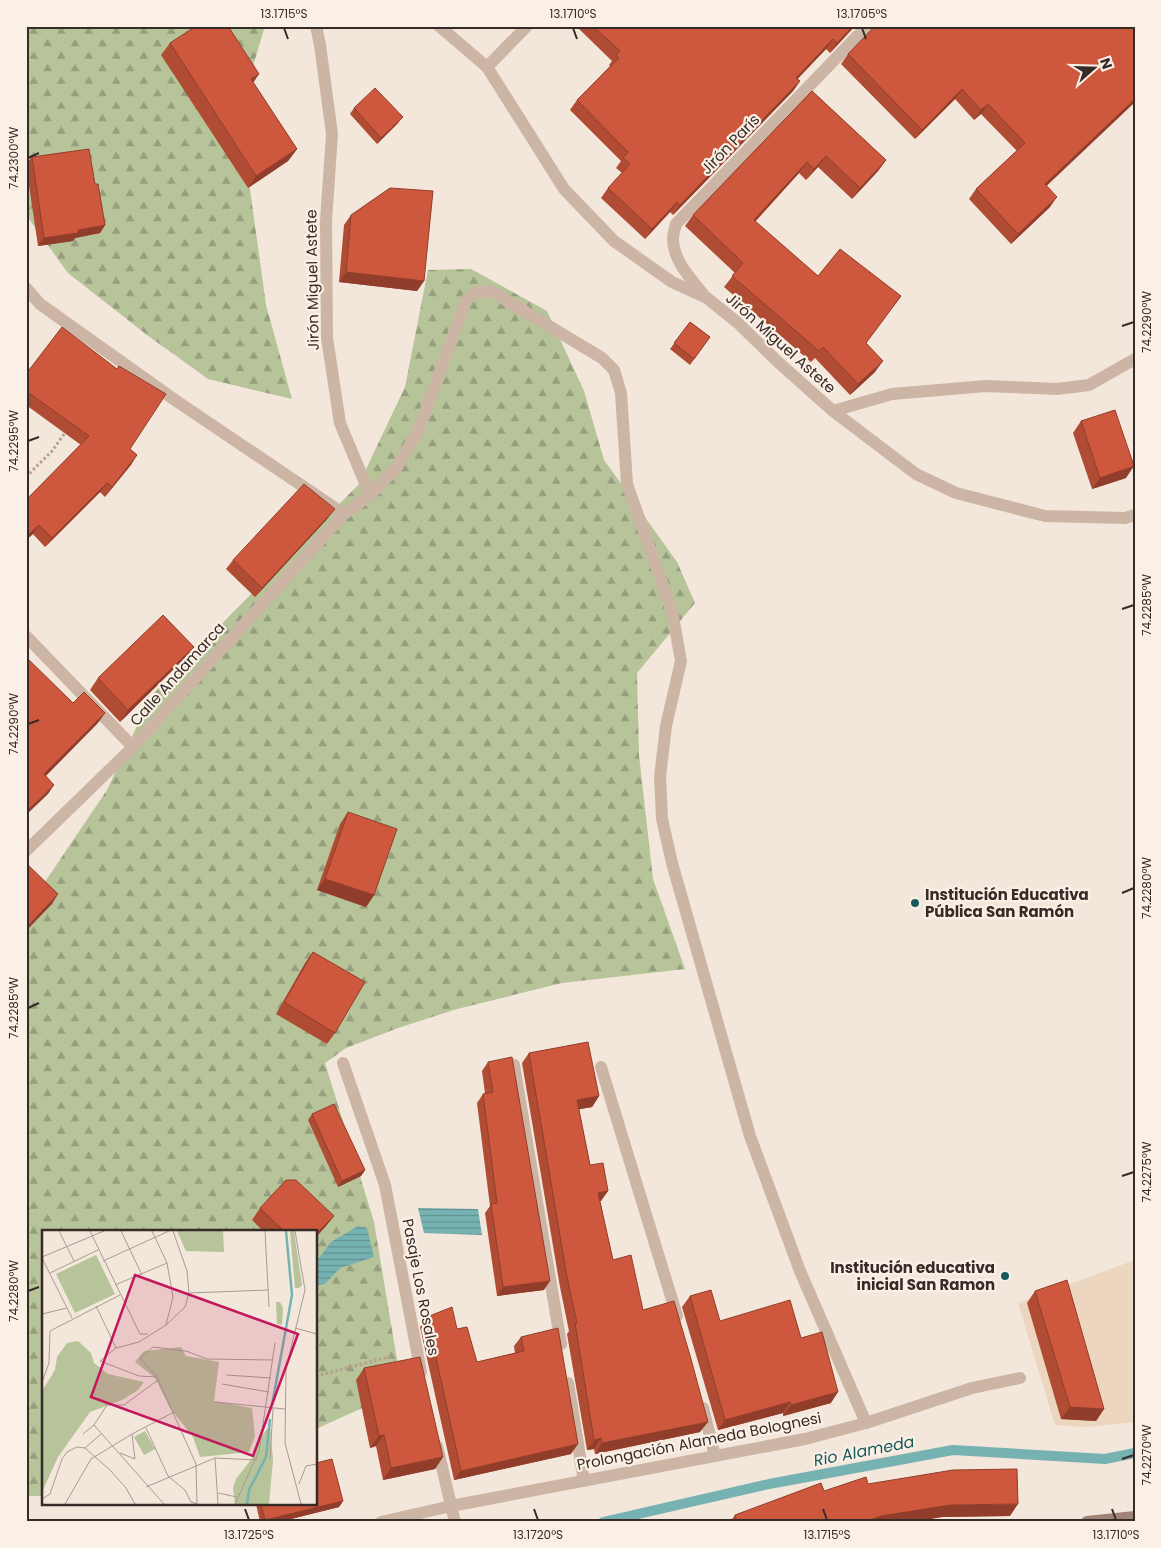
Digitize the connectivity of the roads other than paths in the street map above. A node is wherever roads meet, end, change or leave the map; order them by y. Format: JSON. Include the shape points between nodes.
{"nodes":[{"id":1,"x":316,"y":26,"type":"edge"},
{"id":2,"x":439,"y":26,"type":"edge"},
{"id":3,"x":527,"y":26,"type":"edge"},
{"id":4,"x":867,"y":26,"type":"edge"},
{"id":5,"x":487,"y":67,"type":"junction"},
{"id":6,"x":26,"y":288,"type":"edge"},
{"id":7,"x":707,"y":298,"type":"junction"},
{"id":8,"x":1135,"y":360,"type":"edge"},
{"id":9,"x":833,"y":411,"type":"junction"},
{"id":10,"x":370,"y":495,"type":"junction"},
{"id":11,"x":344,"y":514,"type":"junction"},
{"id":12,"x":1135,"y":515,"type":"edge"},
{"id":13,"x":26,"y":636,"type":"edge"},
{"id":14,"x":133,"y":746,"type":"junction"},
{"id":15,"x":26,"y":850,"type":"edge"},
{"id":16,"x":343,"y":1063,"type":"dead end"},
{"id":17,"x":514,"y":1065,"type":"edge"},
{"id":18,"x":602,"y":1067,"type":"dead end"},
{"id":19,"x":681,"y":1330,"type":"edge"},
{"id":20,"x":563,"y":1355,"type":"edge"},
{"id":21,"x":566,"y":1374,"type":"edge"},
{"id":22,"x":1020,"y":1378,"type":"dead end"},
{"id":23,"x":424,"y":1387,"type":"edge"},
{"id":24,"x":699,"y":1394,"type":"edge"},
{"id":25,"x":866,"y":1423,"type":"junction"},
{"id":26,"x":434,"y":1433,"type":"edge"},
{"id":27,"x":715,"y":1456,"type":"junction"},
{"id":28,"x":584,"y":1481,"type":"junction"},
{"id":29,"x":451,"y":1506,"type":"junction"},
{"id":30,"x":1135,"y":1517,"type":"edge"},
{"id":31,"x":381,"y":1522,"type":"edge"},
{"id":32,"x":455,"y":1522,"type":"edge"},
{"id":33,"x":1087,"y":1522,"type":"edge"}],
"edges":[{"from":1,"to":10,"type":"street","name":"Jirón Miguel Astete","via":[[332,134],[326,221],[327,338],[340,423]]},
{"from":2,"to":5,"type":"street","name":"Jirón Miguel Astete"},
{"from":3,"to":5,"type":"street"},
{"from":4,"to":7,"type":"street","name":"Jirón París","via":[[676,224],[675,252]]},
{"from":5,"to":7,"type":"street","name":"Jirón Miguel Astete","via":[[564,189],[614,242],[672,282]]},
{"from":6,"to":11,"type":"street","via":[[40,304],[175,400]]},
{"from":7,"to":9,"type":"street","name":"Jirón Miguel Astete"},
{"from":8,"to":9,"type":"street","via":[[1089,385],[1057,389],[986,386],[892,394]]},
{"from":9,"to":12,"type":"street","name":"Jirón Miguel Astete","via":[[916,474],[956,493],[1045,516],[1125,518]]},
{"from":10,"to":11,"type":"street"},
{"from":10,"to":25,"type":"street","via":[[397,467],[419,429],[466,300],[475,293],[491,291],[602,358],[614,370],[621,392],[627,484],[672,610],[681,661],[666,726],[660,777],[662,819],[672,863],[750,1136],[800,1271]]},
{"from":11,"to":14,"type":"street","name":"Calle Andamarca"},
{"from":13,"to":14,"type":"street"},
{"from":14,"to":15,"type":"street","name":"Calle Andamarca"},
{"from":16,"to":23,"type":"street","name":"Pasaje Los Rosales","via":[[385,1185]]},
{"from":17,"to":20,"type":"street"},
{"from":18,"to":19,"type":"street"},
{"from":21,"to":28,"type":"street"},
{"from":22,"to":25,"type":"street","name":"Prolongación Alameda Bolognesi","via":[[972,1388]]},
{"from":24,"to":27,"type":"street"},
{"from":25,"to":27,"type":"street","name":"Prolongación Alameda Bolognesi","via":[[805,1439]]},
{"from":26,"to":29,"type":"street"},
{"from":27,"to":28,"type":"street","name":"Prolongación Alameda Bolognesi"},
{"from":28,"to":29,"type":"street","name":"Prolongación Alameda Bolognesi"},
{"from":29,"to":31,"type":"street","name":"Prolongación Alameda Bolognesi"},
{"from":29,"to":32,"type":"street"},
{"from":30,"to":33,"type":"street"}]}
